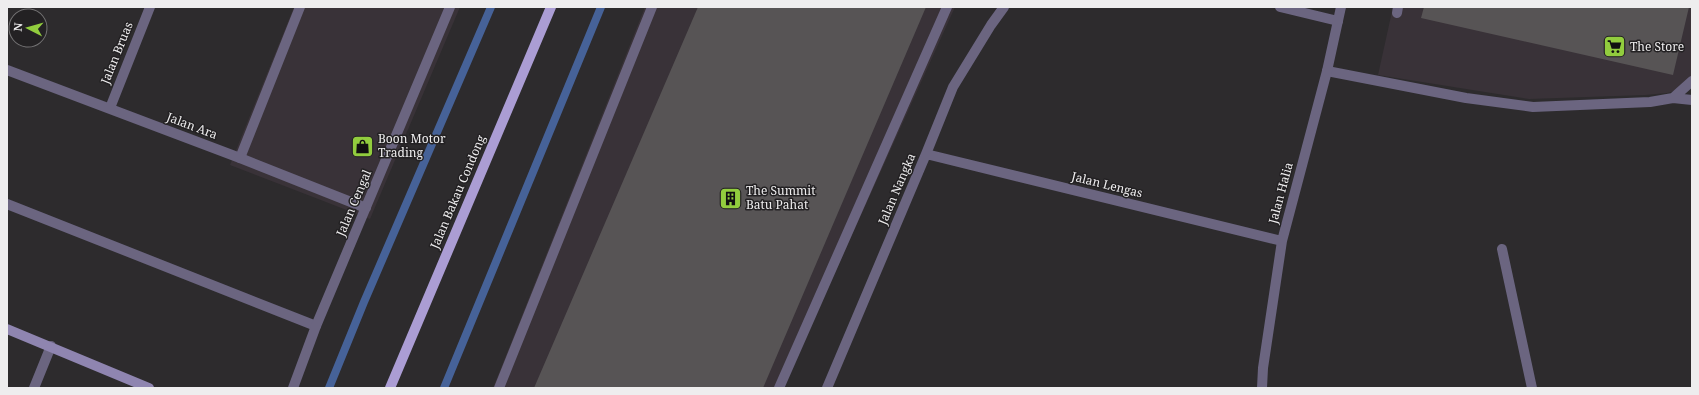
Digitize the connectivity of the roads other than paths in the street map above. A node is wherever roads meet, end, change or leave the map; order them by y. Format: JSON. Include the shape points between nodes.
{"nodes":[{"id":1,"x":150,"y":7,"type":"edge"},
{"id":2,"x":300,"y":7,"type":"edge"},
{"id":3,"x":450,"y":7,"type":"edge"},
{"id":4,"x":551,"y":7,"type":"edge"},
{"id":5,"x":652,"y":7,"type":"edge"},
{"id":6,"x":947,"y":7,"type":"edge"},
{"id":7,"x":1004,"y":7,"type":"edge"},
{"id":8,"x":1280,"y":7,"type":"edge"},
{"id":9,"x":1341,"y":7,"type":"edge"},
{"id":10,"x":1338,"y":21,"type":"junction"},
{"id":11,"x":7,"y":70,"type":"edge"},
{"id":12,"x":1327,"y":71,"type":"junction"},
{"id":13,"x":1692,"y":81,"type":"edge"},
{"id":14,"x":1673,"y":98,"type":"junction"},
{"id":15,"x":1692,"y":100,"type":"edge"},
{"id":16,"x":110,"y":108,"type":"junction"},
{"id":17,"x":926,"y":154,"type":"junction"},
{"id":18,"x":240,"y":158,"type":"junction"},
{"id":19,"x":7,"y":204,"type":"edge"},
{"id":20,"x":366,"y":208,"type":"junction"},
{"id":21,"x":1282,"y":241,"type":"junction"},
{"id":22,"x":1502,"y":248,"type":"dead end"},
{"id":23,"x":316,"y":326,"type":"junction"},
{"id":24,"x":7,"y":329,"type":"edge"},
{"id":25,"x":51,"y":346,"type":"junction"},
{"id":26,"x":34,"y":388,"type":"edge"},
{"id":27,"x":149,"y":388,"type":"edge"},
{"id":28,"x":293,"y":388,"type":"edge"},
{"id":29,"x":390,"y":388,"type":"edge"},
{"id":30,"x":499,"y":388,"type":"edge"},
{"id":31,"x":779,"y":388,"type":"edge"},
{"id":32,"x":827,"y":388,"type":"edge"},
{"id":33,"x":1262,"y":388,"type":"edge"},
{"id":34,"x":1532,"y":388,"type":"edge"}],
"edges":[{"from":1,"to":16,"type":"street","name":"Jalan Bruas"},
{"from":2,"to":18,"type":"street"},
{"from":3,"to":20,"type":"street","name":"Jalan Cengal"},
{"from":4,"to":29,"type":"main road","name":"Jalan Bakau Condong"},
{"from":5,"to":30,"type":"street"},
{"from":6,"to":31,"type":"street"},
{"from":7,"to":17,"type":"street","name":"Jalan Nangka","via":[[990,25],[953,87]]},
{"from":8,"to":10,"type":"street"},
{"from":9,"to":10,"type":"street","name":"Jalan Halia"},
{"from":10,"to":12,"type":"street","name":"Jalan Halia"},
{"from":11,"to":16,"type":"street","name":"Jalan Ara"},
{"from":12,"to":14,"type":"street","via":[[1466,98],[1533,107],[1650,102]]},
{"from":12,"to":21,"type":"street","name":"Jalan Halia"},
{"from":13,"to":14,"type":"street"},
{"from":14,"to":15,"type":"street"},
{"from":16,"to":18,"type":"street","name":"Jalan Ara"},
{"from":17,"to":21,"type":"street","name":"Jalan Lengas"},
{"from":17,"to":32,"type":"street","name":"Jalan Nangka"},
{"from":18,"to":20,"type":"street","name":"Jalan Ara"},
{"from":19,"to":23,"type":"street"},
{"from":20,"to":23,"type":"street","name":"Jalan Cengal"},
{"from":21,"to":33,"type":"street","name":"Jalan Halia"},
{"from":22,"to":34,"type":"street"},
{"from":23,"to":28,"type":"street","name":"Jalan Cengal"},
{"from":24,"to":25,"type":"street"},
{"from":25,"to":26,"type":"street"},
{"from":25,"to":27,"type":"street"}]}
